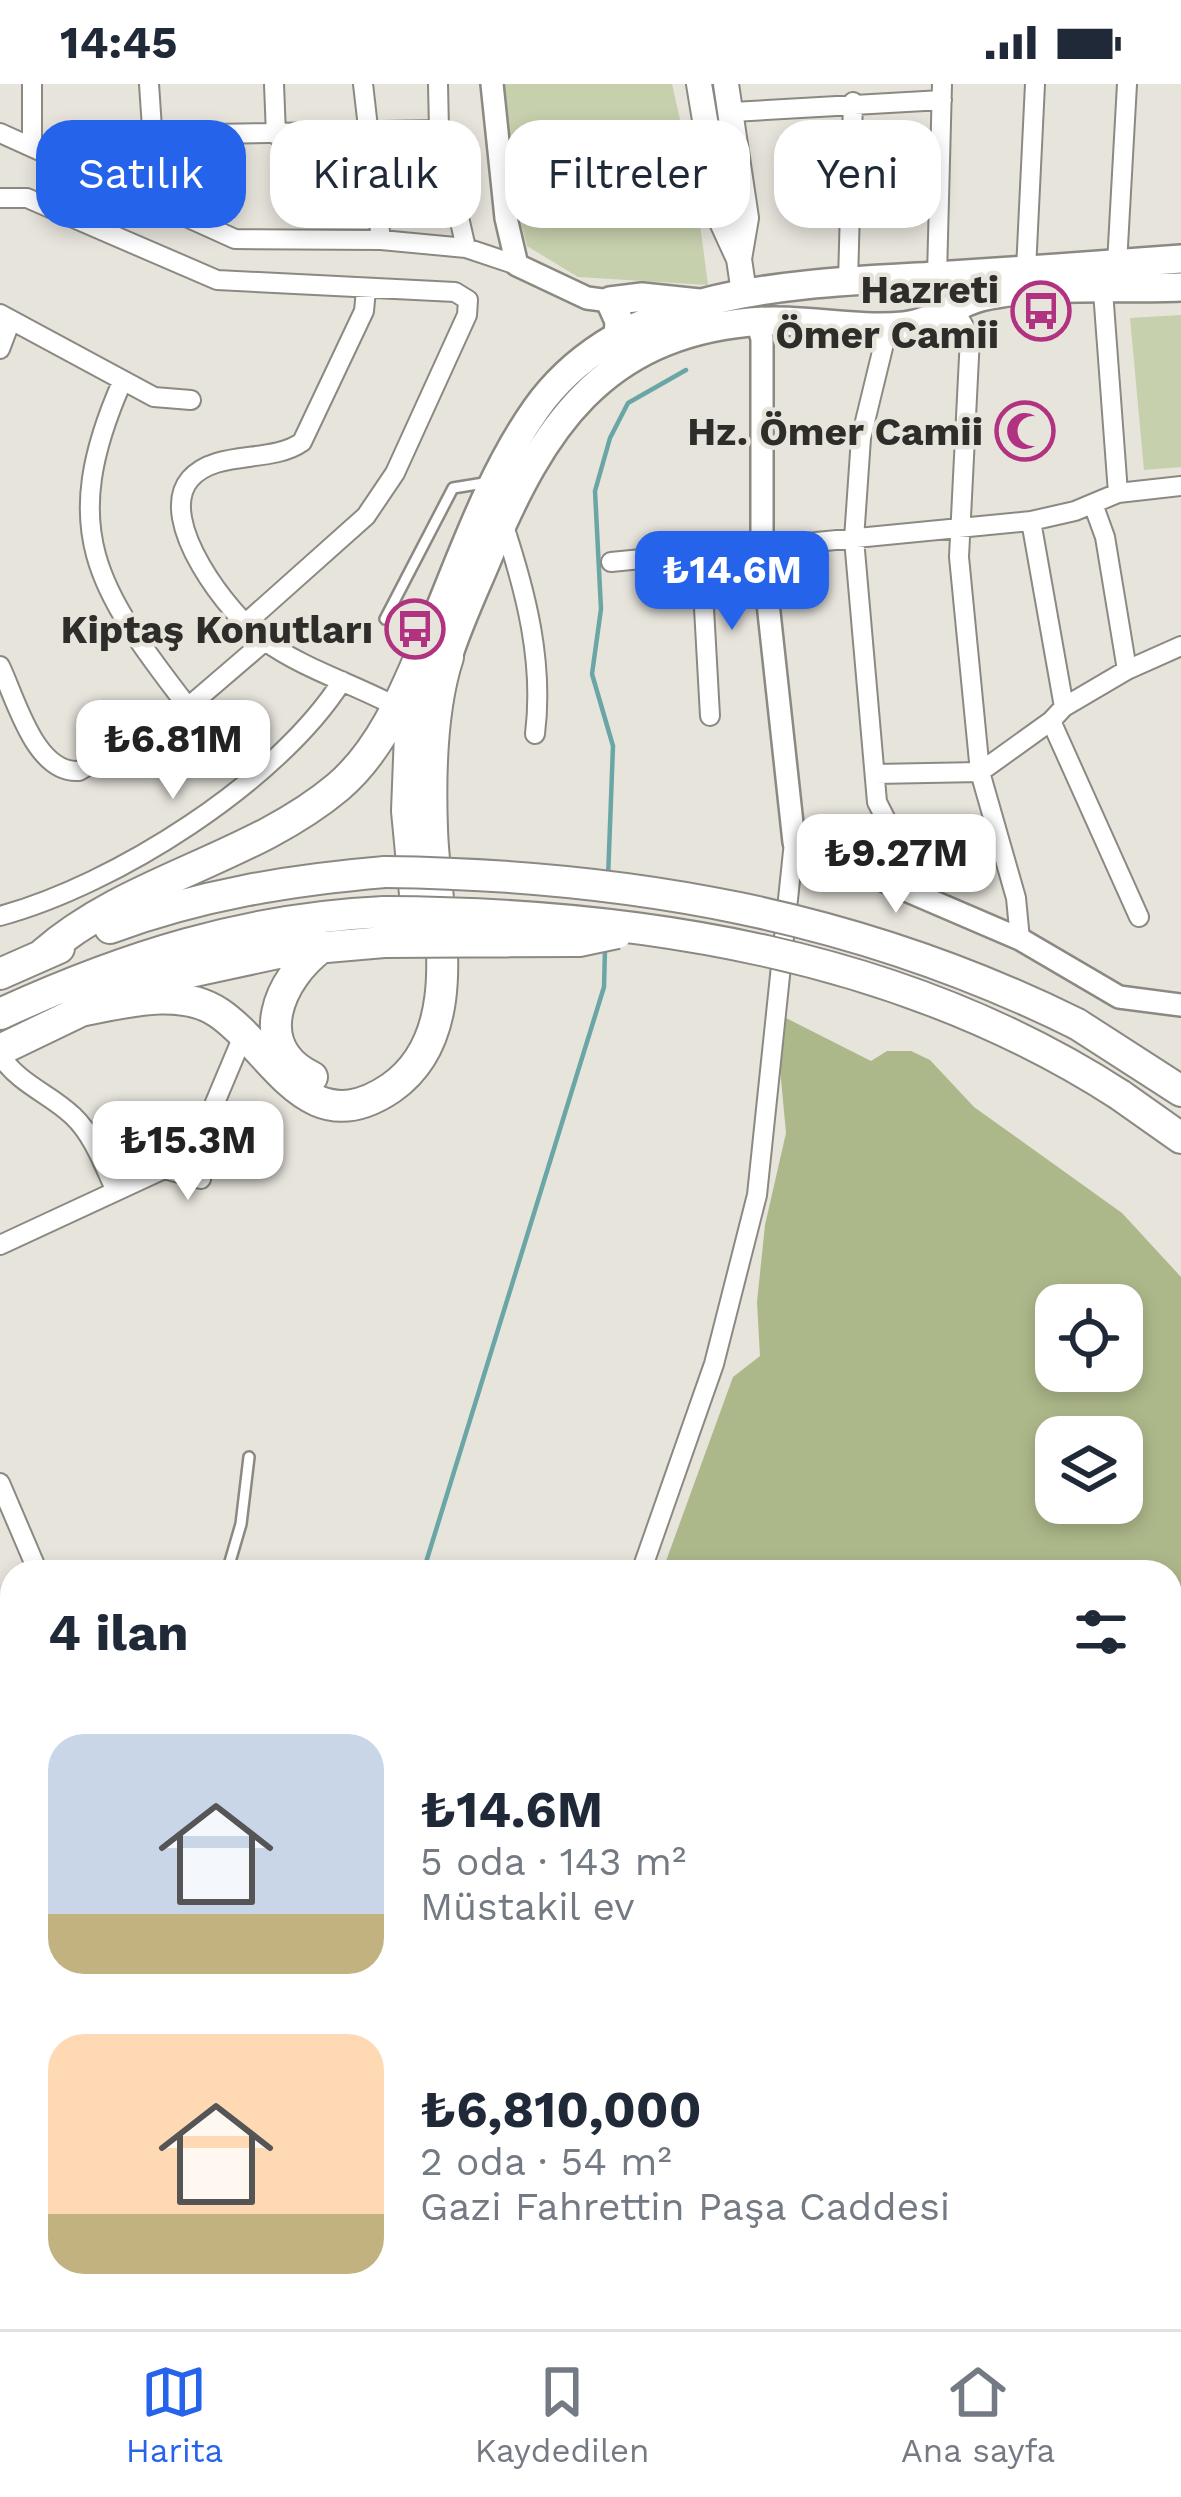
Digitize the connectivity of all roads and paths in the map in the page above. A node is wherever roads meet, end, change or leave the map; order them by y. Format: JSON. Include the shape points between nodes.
{"nodes":[{"id":1,"x":32,"y":84,"type":"edge"},
{"id":2,"x":148,"y":84,"type":"edge"},
{"id":3,"x":274,"y":84,"type":"edge"},
{"id":4,"x":364,"y":84,"type":"edge"},
{"id":5,"x":438,"y":84,"type":"edge"},
{"id":6,"x":492,"y":84,"type":"edge"},
{"id":7,"x":699,"y":84,"type":"edge"},
{"id":8,"x":726,"y":84,"type":"edge"},
{"id":9,"x":1035,"y":84,"type":"edge"},
{"id":10,"x":1126,"y":84,"type":"edge"},
{"id":11,"x":942,"y":92,"type":"edge"},
{"id":12,"x":853,"y":102,"type":"junction"},
{"id":13,"x":733,"y":112,"type":"junction"},
{"id":14,"x":150,"y":120,"type":"edge"},
{"id":15,"x":275,"y":120,"type":"edge"},
{"id":16,"x":367,"y":120,"type":"edge"},
{"id":17,"x":440,"y":120,"type":"edge"},
{"id":18,"x":0,"y":133,"type":"edge"},
{"id":19,"x":32,"y":147,"type":"junction"},
{"id":20,"x":36,"y":149,"type":"edge"},
{"id":21,"x":0,"y":198,"type":"edge"},
{"id":22,"x":213,"y":228,"type":"edge"},
{"id":23,"x":380,"y":228,"type":"edge"},
{"id":24,"x":462,"y":228,"type":"edge"},
{"id":25,"x":381,"y":240,"type":"junction"},
{"id":26,"x":466,"y":248,"type":"junction"},
{"id":27,"x":739,"y":259,"type":"junction"},
{"id":28,"x":1181,"y":259,"type":"edge"},
{"id":29,"x":1117,"y":264,"type":"junction"},
{"id":30,"x":517,"y":265,"type":"junction"},
{"id":31,"x":1026,"y":270,"type":"junction"},
{"id":32,"x":938,"y":276,"type":"junction"},
{"id":33,"x":848,"y":281,"type":"junction"},
{"id":34,"x":1181,"y":287,"type":"edge"},
{"id":35,"x":366,"y":290,"type":"junction"},
{"id":36,"x":1103,"y":291,"type":"junction"},
{"id":37,"x":744,"y":293,"type":"junction"},
{"id":38,"x":610,"y":301,"type":"junction"},
{"id":39,"x":704,"y":303,"type":"junction"},
{"id":40,"x":954,"y":309,"type":"junction"},
{"id":41,"x":5,"y":317,"type":"edge"},
{"id":42,"x":757,"y":321,"type":"junction"},
{"id":43,"x":837,"y":326,"type":"junction"},
{"id":44,"x":888,"y":327,"type":"junction"},
{"id":45,"x":618,"y":337,"type":"junction"},
{"id":46,"x":0,"y":350,"type":"edge"},
{"id":47,"x":122,"y":382,"type":"junction"},
{"id":48,"x":191,"y":400,"type":"dead end"},
{"id":49,"x":495,"y":482,"type":"junction"},
{"id":50,"x":1181,"y":486,"type":"edge"},
{"id":51,"x":1118,"y":493,"type":"junction"},
{"id":52,"x":1093,"y":504,"type":"junction"},
{"id":53,"x":1031,"y":521,"type":"junction"},
{"id":54,"x":502,"y":523,"type":"junction"},
{"id":55,"x":961,"y":524,"type":"junction"},
{"id":56,"x":854,"y":539,"type":"junction"},
{"id":57,"x":762,"y":548,"type":"junction"},
{"id":58,"x":701,"y":554,"type":"junction"},
{"id":59,"x":611,"y":562,"type":"dead end"},
{"id":60,"x":385,"y":619,"type":"dead end"},
{"id":61,"x":246,"y":623,"type":"junction"},
{"id":62,"x":265,"y":641,"type":"junction"},
{"id":63,"x":1181,"y":646,"type":"edge"},
{"id":64,"x":436,"y":652,"type":"junction"},
{"id":65,"x":0,"y":665,"type":"edge"},
{"id":66,"x":1127,"y":670,"type":"junction"},
{"id":67,"x":342,"y":681,"type":"junction"},
{"id":68,"x":404,"y":694,"type":"junction"},
{"id":69,"x":188,"y":707,"type":"junction"},
{"id":70,"x":1058,"y":714,"type":"junction"},
{"id":71,"x":710,"y":716,"type":"dead end"},
{"id":72,"x":535,"y":734,"type":"dead end"},
{"id":73,"x":980,"y":772,"type":"junction"},
{"id":74,"x":875,"y":774,"type":"junction"},
{"id":75,"x":794,"y":842,"type":"junction"},
{"id":76,"x":926,"y":897,"type":"junction"},
{"id":77,"x":0,"y":916,"type":"edge"},
{"id":78,"x":1139,"y":917,"type":"dead end"},
{"id":79,"x":384,"y":927,"type":"junction"},
{"id":80,"x":1020,"y":939,"type":"junction"},
{"id":81,"x":322,"y":947,"type":"junction"},
{"id":82,"x":43,"y":954,"type":"junction"},
{"id":83,"x":0,"y":974,"type":"edge"},
{"id":84,"x":1181,"y":1005,"type":"edge"},
{"id":85,"x":85,"y":1010,"type":"junction"},
{"id":86,"x":0,"y":1014,"type":"edge"},
{"id":87,"x":243,"y":1036,"type":"junction"},
{"id":88,"x":0,"y":1052,"type":"edge"},
{"id":89,"x":1181,"y":1091,"type":"edge"},
{"id":90,"x":1181,"y":1138,"type":"edge"},
{"id":91,"x":116,"y":1191,"type":"junction"},
{"id":92,"x":0,"y":1245,"type":"edge"},
{"id":93,"x":249,"y":1457,"type":"dead end"},
{"id":94,"x":0,"y":1483,"type":"edge"},
{"id":95,"x":33,"y":1560,"type":"edge"},
{"id":96,"x":230,"y":1560,"type":"edge"},
{"id":97,"x":645,"y":1560,"type":"edge"}],
"edges":[{"from":1,"to":19,"type":"street"},
{"from":2,"to":14,"type":"street"},
{"from":3,"to":15,"type":"street"},
{"from":4,"to":16,"type":"street"},
{"from":5,"to":17,"type":"street"},
{"from":6,"to":30,"type":"street"},
{"from":7,"to":27,"type":"main road","via":[[722,222]]},
{"from":8,"to":13,"type":"main road"},
{"from":9,"to":31,"type":"street"},
{"from":10,"to":29,"type":"street"},
{"from":11,"to":12,"type":"street"},
{"from":11,"to":32,"type":"street"},
{"from":12,"to":13,"type":"street"},
{"from":12,"to":33,"type":"street"},
{"from":13,"to":27,"type":"main road","via":[[746,218]]},
{"from":18,"to":19,"type":"street"},
{"from":19,"to":20,"type":"street"},
{"from":21,"to":35,"type":"street","via":[[27,198],[217,280]]},
{"from":22,"to":25,"type":"street","via":[[235,238]]},
{"from":23,"to":25,"type":"street"},
{"from":24,"to":26,"type":"street"},
{"from":25,"to":26,"type":"street"},
{"from":26,"to":30,"type":"street"},
{"from":27,"to":37,"type":"main road"},
{"from":28,"to":29,"type":"main road"},
{"from":29,"to":31,"type":"main road"},
{"from":29,"to":36,"type":"main road"},
{"from":30,"to":38,"type":"street"},
{"from":31,"to":32,"type":"main road"},
{"from":32,"to":33,"type":"main road"},
{"from":32,"to":40,"type":"main road"},
{"from":33,"to":37,"type":"main road"},
{"from":33,"to":43,"type":"main road","via":[[826,299]]},
{"from":34,"to":36,"type":"main road"},
{"from":35,"to":61,"type":"street","via":[[364,311],[302,442],[209,466],[182,492],[180,517],[193,550]]},
{"from":35,"to":61,"type":"street","via":[[460,293],[469,310],[395,473],[366,516]]},
{"from":36,"to":40,"type":"main road","via":[[980,298]]},
{"from":36,"to":51,"type":"street"},
{"from":37,"to":39,"type":"main road"},
{"from":37,"to":42,"type":"main road"},
{"from":38,"to":39,"type":"main road"},
{"from":38,"to":45,"type":"main road"},
{"from":39,"to":45,"type":"main road"},
{"from":40,"to":44,"type":"main road"},
{"from":40,"to":55,"type":"street","via":[[971,351]]},
{"from":41,"to":46,"type":"street"},
{"from":41,"to":47,"type":"street"},
{"from":42,"to":43,"type":"main road"},
{"from":42,"to":54,"type":"main road","via":[[678,335],[630,357],[581,394]]},
{"from":42,"to":57,"type":"street"},
{"from":43,"to":44,"type":"main road"},
{"from":44,"to":56,"type":"street","via":[[861,438]]},
{"from":45,"to":49,"type":"main road","via":[[537,408]]},
{"from":47,"to":48,"type":"street","via":[[154,397]]},
{"from":47,"to":69,"type":"street","via":[[94,459],[94,561],[132,635]]},
{"from":49,"to":60,"type":"lane","via":[[452,488]]},
{"from":49,"to":64,"type":"main road"},
{"from":50,"to":51,"type":"street"},
{"from":51,"to":52,"type":"street"},
{"from":52,"to":53,"type":"street"},
{"from":52,"to":66,"type":"street"},
{"from":53,"to":55,"type":"street"},
{"from":53,"to":70,"type":"street"},
{"from":54,"to":64,"type":"main road"},
{"from":54,"to":72,"type":"street","via":[[524,587],[540,692]]},
{"from":55,"to":56,"type":"street"},
{"from":55,"to":73,"type":"street"},
{"from":56,"to":57,"type":"street"},
{"from":56,"to":74,"type":"street"},
{"from":57,"to":58,"type":"street"},
{"from":57,"to":75,"type":"street"},
{"from":58,"to":59,"type":"street"},
{"from":58,"to":71,"type":"street"},
{"from":61,"to":62,"type":"street"},
{"from":62,"to":67,"type":"street"},
{"from":62,"to":69,"type":"street"},
{"from":63,"to":66,"type":"street"},
{"from":64,"to":68,"type":"highway"},
{"from":64,"to":87,"type":"highway","via":[[431,828],[442,956],[424,1051],[397,1084],[349,1105],[319,1102],[283,1080]]},
{"from":65,"to":69,"type":"street","via":[[45,757],[69,772]]},
{"from":66,"to":70,"type":"street"},
{"from":67,"to":68,"type":"street"},
{"from":67,"to":77,"type":"street","via":[[315,724],[141,858]]},
{"from":68,"to":81,"type":"highway","via":[[421,988],[396,1061],[354,1085],[327,1084],[298,1070],[278,1029],[279,992]]},
{"from":68,"to":82,"type":"highway","via":[[373,749],[323,797],[96,916]]},
{"from":70,"to":73,"type":"street"},
{"from":70,"to":78,"type":"street"},
{"from":73,"to":74,"type":"street"},
{"from":73,"to":80,"type":"street"},
{"from":74,"to":76,"type":"street","via":[[877,802]]},
{"from":75,"to":76,"type":"street"},
{"from":75,"to":97,"type":"street","via":[[758,1195],[714,1364]]},
{"from":76,"to":80,"type":"street"},
{"from":79,"to":81,"type":"highway"},
{"from":79,"to":86,"type":"highway","via":[[314,915],[232,931],[63,985]]},
{"from":79,"to":90,"type":"highway","bridge":true,"via":[[530,916],[774,952],[1013,1034]]},
{"from":80,"to":84,"type":"street","via":[[1119,997]]},
{"from":81,"to":85,"type":"highway","via":[[197,967]]},
{"from":82,"to":83,"type":"highway"},
{"from":82,"to":89,"type":"highway","bridge":true,"via":[[190,902],[272,884],[385,872],[617,884],[742,905],[934,960],[1077,1024]]},
{"from":85,"to":87,"type":"highway","via":[[194,1003]]},
{"from":85,"to":88,"type":"highway"},
{"from":87,"to":91,"type":"street","via":[[214,1105],[201,1179],[164,1169]]},
{"from":88,"to":91,"type":"street","via":[[26,1086],[73,1115]]},
{"from":91,"to":92,"type":"street"},
{"from":93,"to":96,"type":"lane"},
{"from":94,"to":95,"type":"street"}]}
